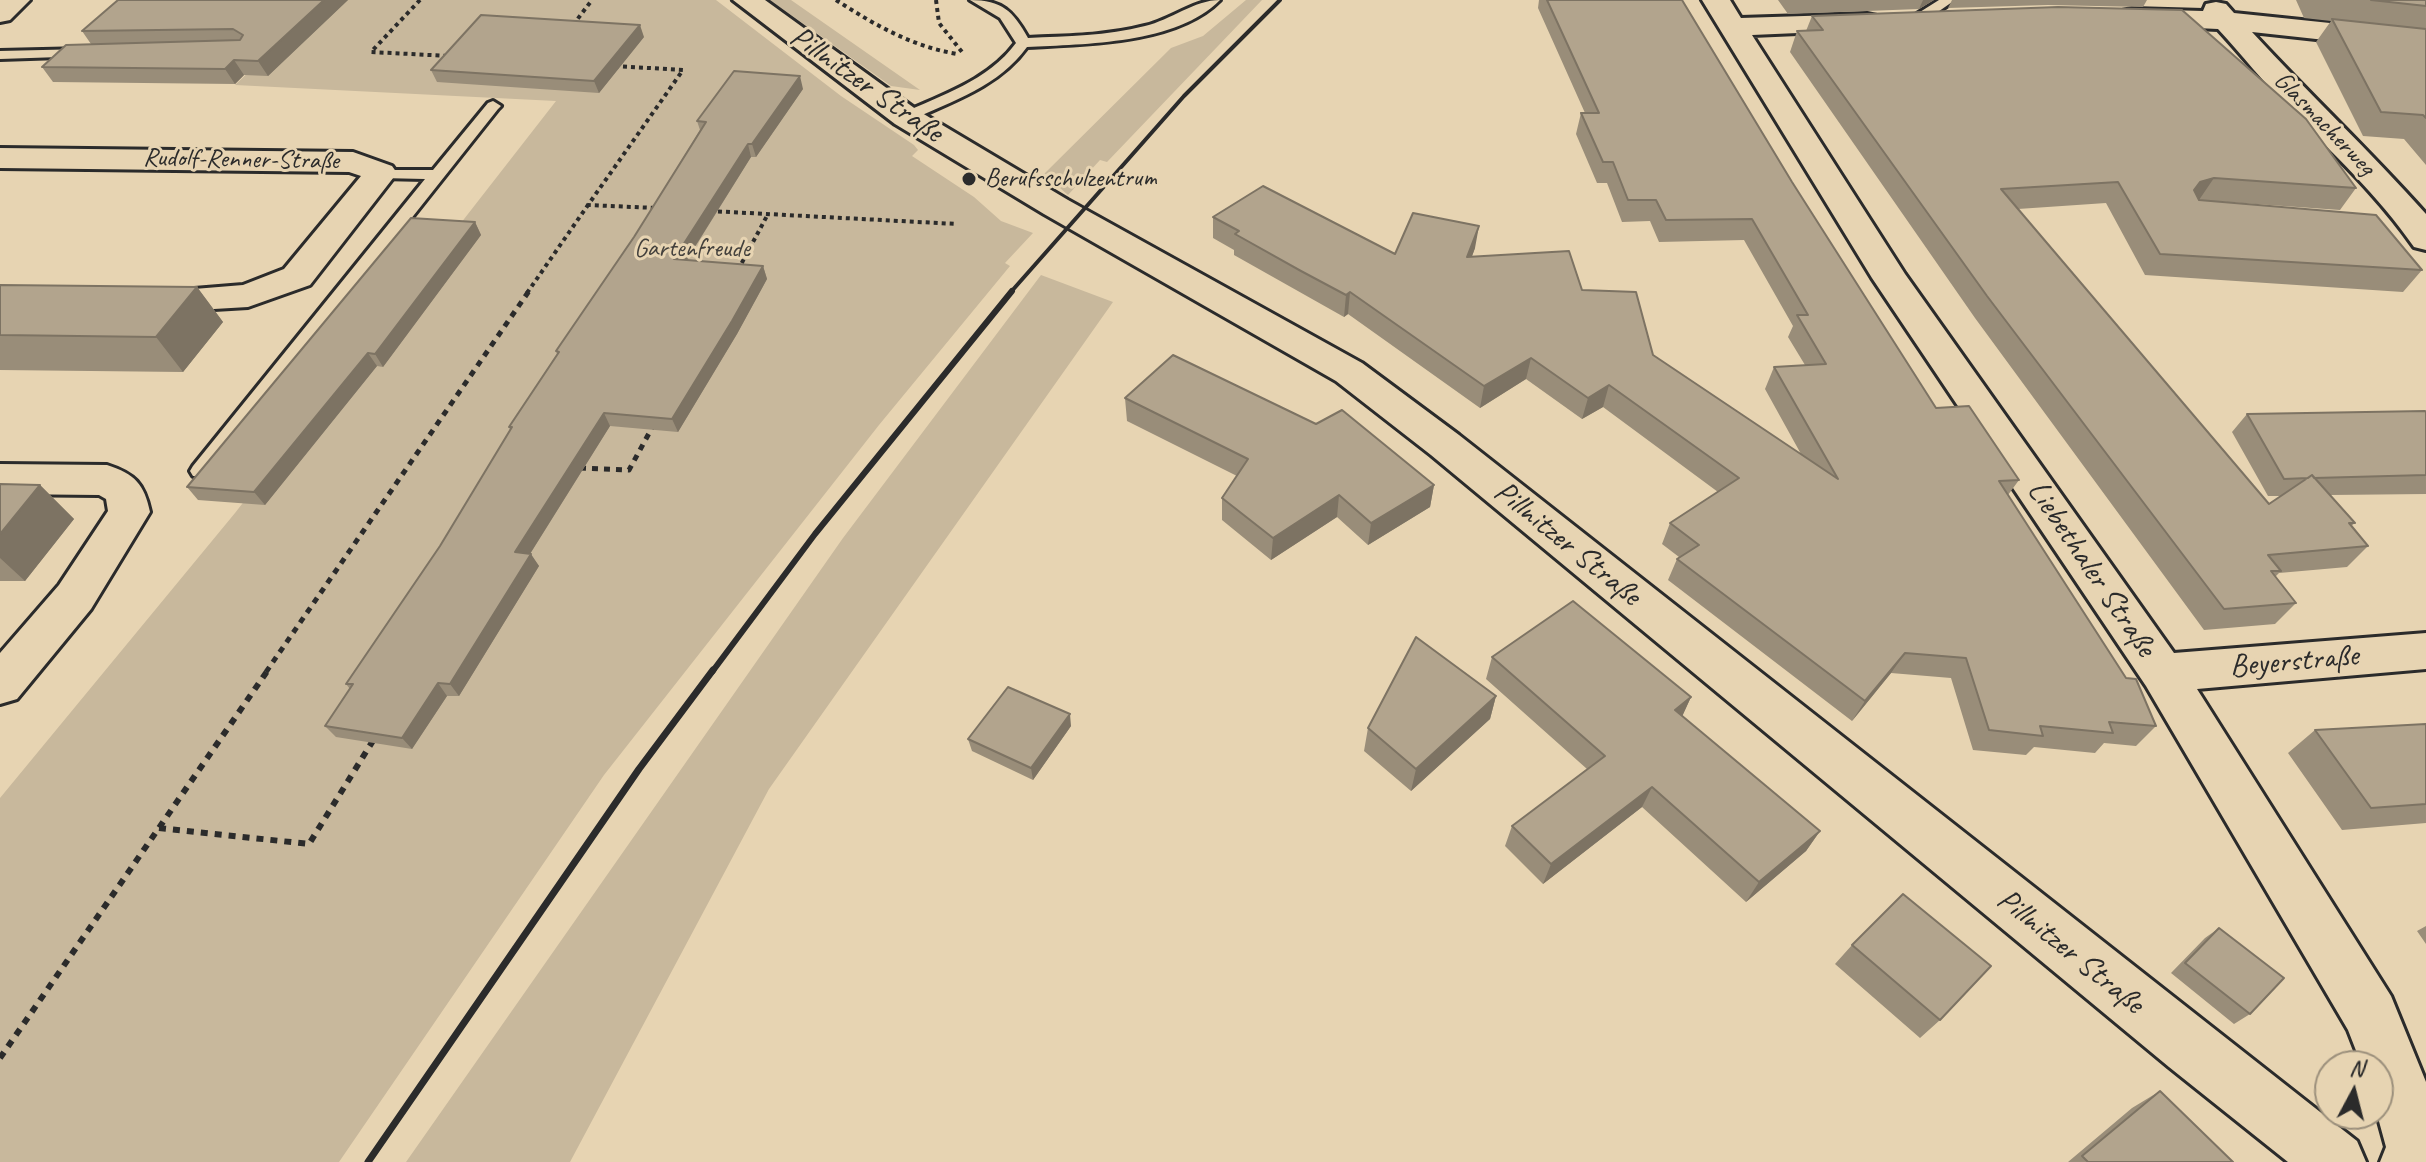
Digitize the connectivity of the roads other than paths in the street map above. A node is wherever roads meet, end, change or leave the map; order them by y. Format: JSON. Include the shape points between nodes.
{"nodes":[{"id":1,"x":16,"y":0,"type":"edge"},
{"id":2,"x":747,"y":0,"type":"edge"},
{"id":3,"x":977,"y":0,"type":"edge"},
{"id":4,"x":1213,"y":0,"type":"edge"},
{"id":5,"x":2206,"y":0,"type":"edge"},
{"id":6,"x":1955,"y":9,"type":"edge"},
{"id":7,"x":0,"y":14,"type":"edge"},
{"id":8,"x":1725,"y":14,"type":"edge"},
{"id":9,"x":2107,"y":17,"type":"edge"},
{"id":10,"x":2228,"y":21,"type":"junction"},
{"id":11,"x":2426,"y":42,"type":"edge"},
{"id":12,"x":1023,"y":43,"type":"junction"},
{"id":13,"x":106,"y":53,"type":"edge"},
{"id":14,"x":0,"y":55,"type":"edge"},
{"id":15,"x":493,"y":106,"type":"dead end"},
{"id":16,"x":906,"y":117,"type":"junction"},
{"id":17,"x":0,"y":158,"type":"edge"},
{"id":18,"x":381,"y":173,"type":"junction"},
{"id":19,"x":438,"y":175,"type":"junction"},
{"id":20,"x":2372,"y":225,"type":"edge"},
{"id":21,"x":2423,"y":234,"type":"edge"},
{"id":22,"x":108,"y":302,"type":"edge"},
{"id":23,"x":200,"y":471,"type":"edge"},
{"id":24,"x":0,"y":479,"type":"edge"},
{"id":25,"x":2426,"y":651,"type":"edge"},
{"id":26,"x":2162,"y":673,"type":"junction"},
{"id":27,"x":0,"y":685,"type":"edge"},
{"id":28,"x":2336,"y":1162,"type":"edge"},
{"id":29,"x":2410,"y":1162,"type":"edge"}],
"edges":[{"from":1,"to":7,"type":"street"},
{"from":2,"to":16,"type":"street","name":"Pillnitzer Straße"},
{"from":3,"to":12,"type":"lane","via":[[990,3],[1017,29]]},
{"from":4,"to":12,"type":"lane","via":[[1157,28]]},
{"from":5,"to":10,"type":"street","name":"Glasmacherweg"},
{"from":6,"to":8,"type":"street","via":[[1917,20]]},
{"from":8,"to":26,"type":"street","name":"Liebethaler Straße","via":[[1890,278]]},
{"from":9,"to":10,"type":"street"},
{"from":10,"to":11,"type":"street"},
{"from":10,"to":21,"type":"street","name":"Glasmacherweg"},
{"from":12,"to":16,"type":"lane","via":[[998,72]]},
{"from":13,"to":14,"type":"lane"},
{"from":15,"to":19,"type":"lane"},
{"from":16,"to":28,"type":"street","name":"Pillnitzer Straße","via":[[1349,372]]},
{"from":17,"to":18,"type":"street","name":"Rudolf-Renner-Straße","via":[[353,162]]},
{"from":18,"to":19,"type":"lane"},
{"from":18,"to":22,"type":"street","name":"Rudolf-Renner-Straße","via":[[297,277],[248,296]]},
{"from":19,"to":23,"type":"lane"},
{"from":20,"to":21,"type":"street","name":"Glasmacherweg"},
{"from":24,"to":27,"type":"street","via":[[107,480],[125,491],[129,512],[75,597]]},
{"from":25,"to":26,"type":"street","name":"Beyerstraße"},
{"from":26,"to":29,"type":"street","name":"Liebethaler Straße","via":[[2371,1015],[2416,1148]]}]}
